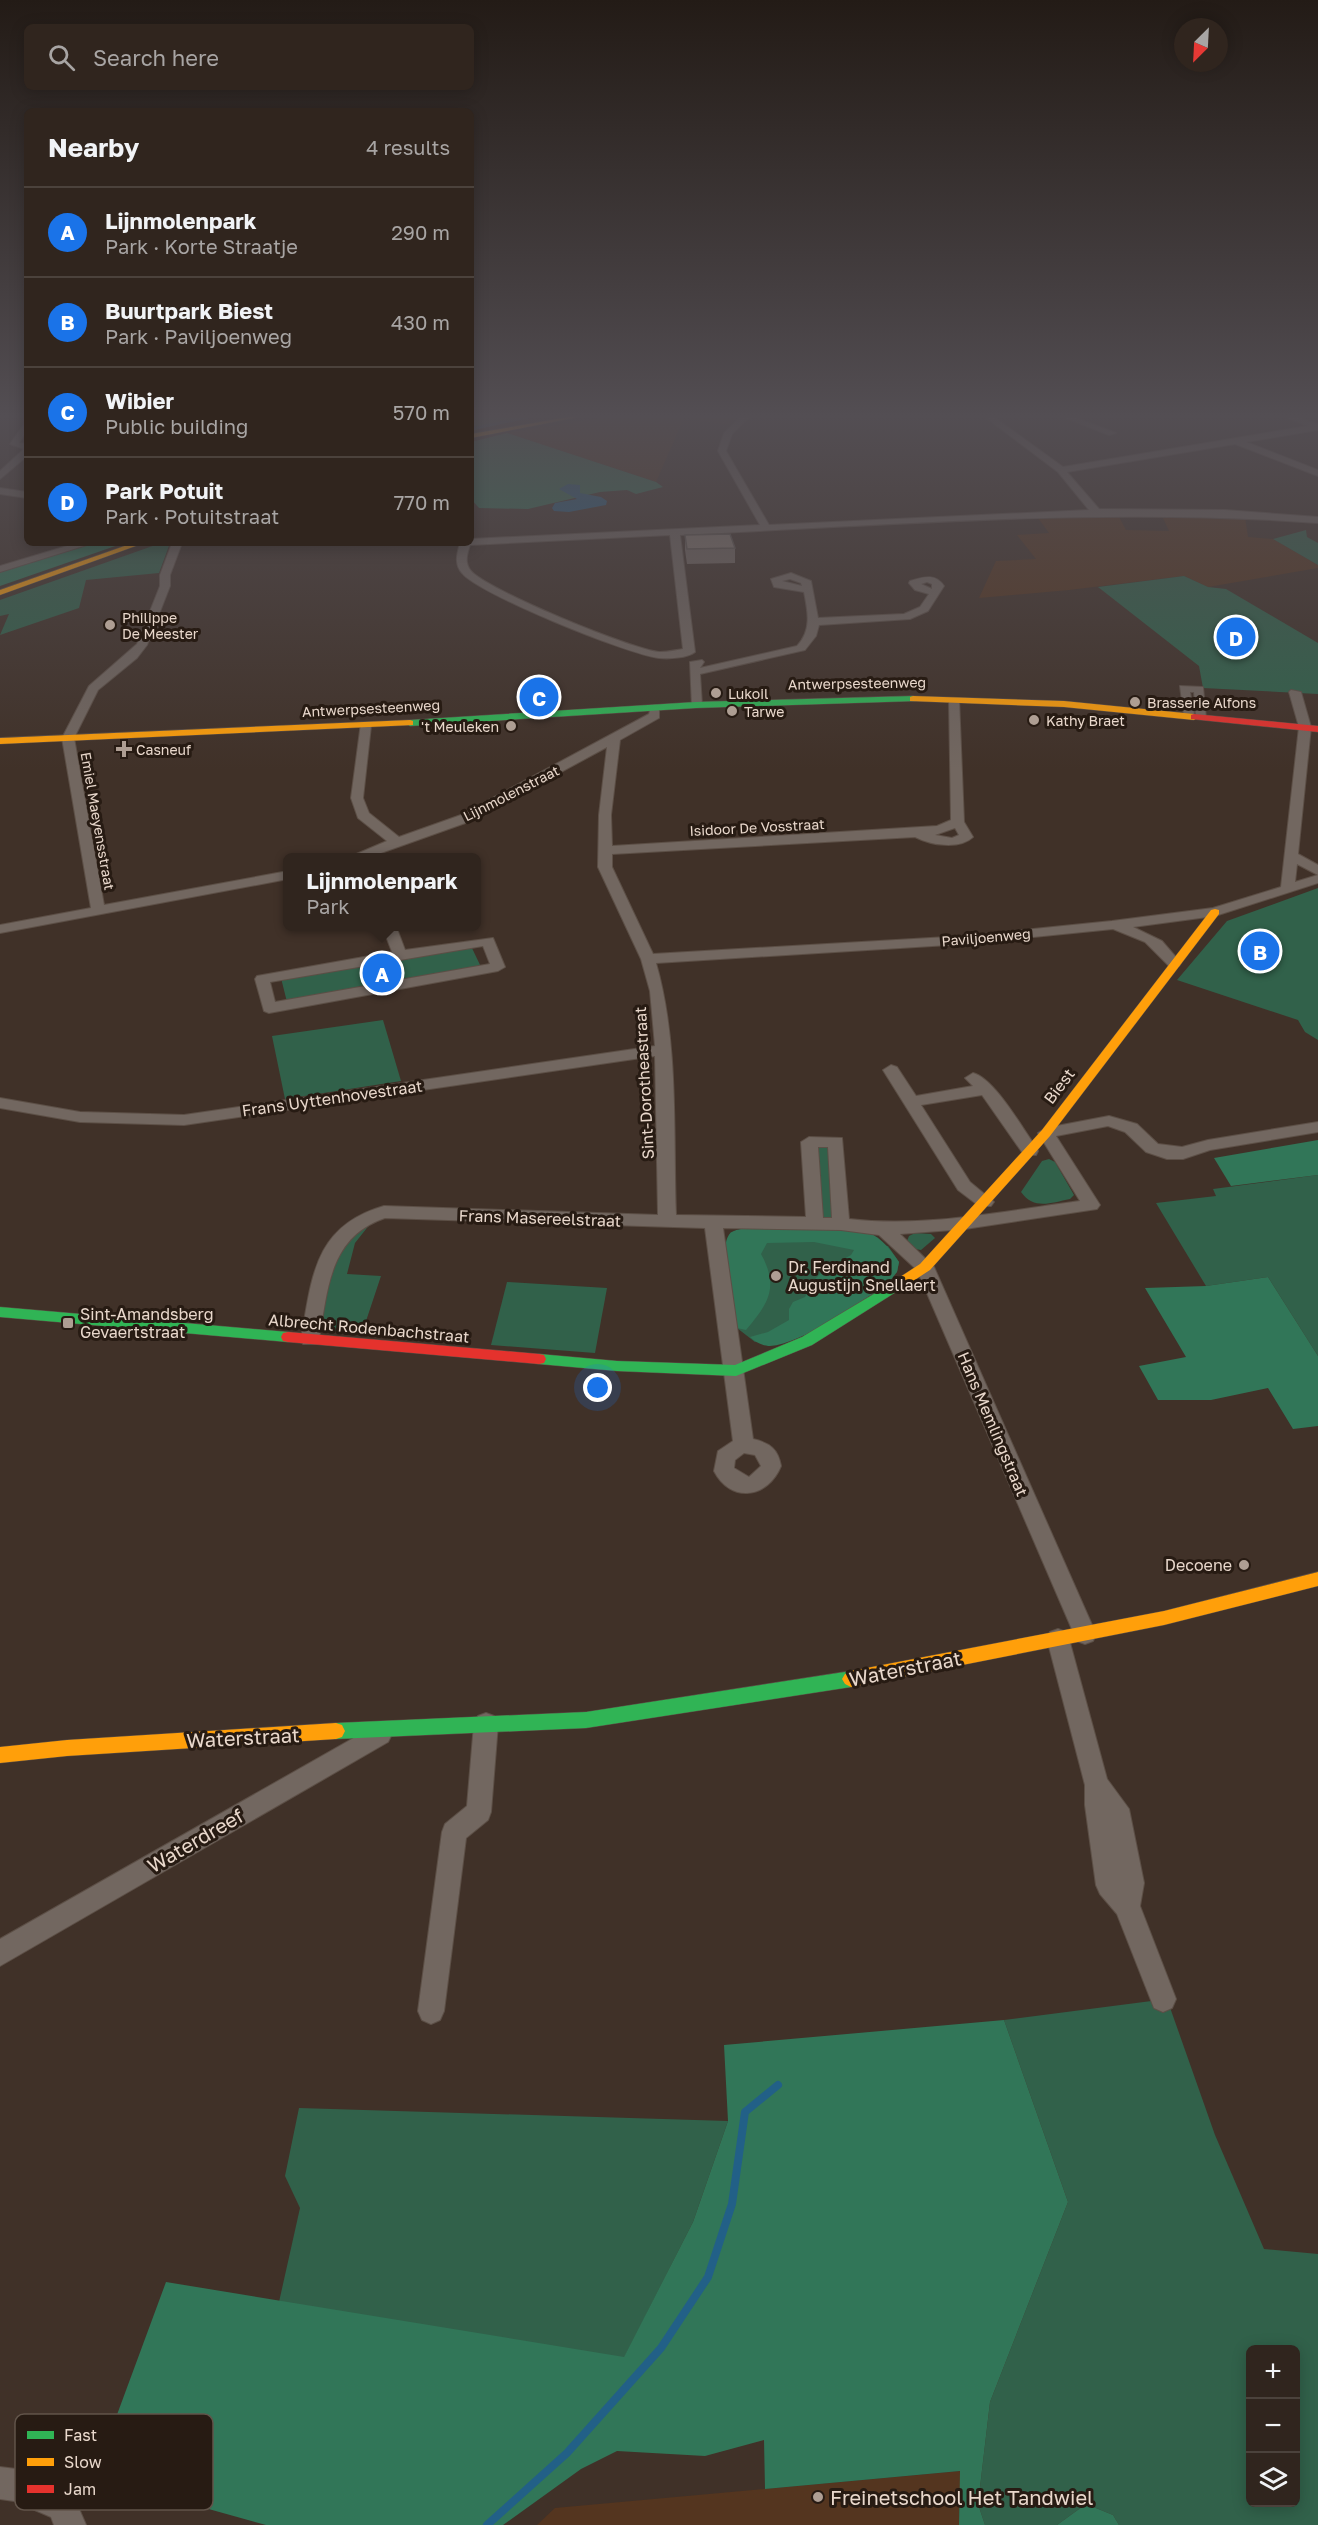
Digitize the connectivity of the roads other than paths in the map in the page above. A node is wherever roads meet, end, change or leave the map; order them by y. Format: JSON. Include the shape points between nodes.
{"nodes":[{"id":1,"x":675,"y":534,"type":"edge"},
{"id":2,"x":654,"y":535,"type":"edge"},
{"id":3,"x":474,"y":542,"type":"edge"},
{"id":4,"x":78,"y":546,"type":"edge"},
{"id":5,"x":132,"y":546,"type":"edge"},
{"id":6,"x":176,"y":546,"type":"edge"},
{"id":7,"x":464,"y":546,"type":"edge"},
{"id":8,"x":0,"y":569,"type":"edge"},
{"id":9,"x":808,"y":590,"type":"dead end"},
{"id":10,"x":933,"y":592,"type":"dead end"},
{"id":11,"x":0,"y":593,"type":"edge"},
{"id":12,"x":812,"y":622,"type":"junction"},
{"id":13,"x":1295,"y":692,"type":"dead end"},
{"id":14,"x":954,"y":700,"type":"junction"},
{"id":15,"x":696,"y":705,"type":"junction"},
{"id":16,"x":655,"y":708,"type":"junction"},
{"id":17,"x":365,"y":726,"type":"junction"},
{"id":18,"x":1312,"y":728,"type":"edge"},
{"id":19,"x":68,"y":738,"type":"junction"},
{"id":20,"x":614,"y":738,"type":"junction"},
{"id":21,"x":0,"y":741,"type":"edge"},
{"id":22,"x":396,"y":842,"type":"junction"},
{"id":23,"x":605,"y":850,"type":"junction"},
{"id":24,"x":373,"y":853,"type":"edge"},
{"id":25,"x":1292,"y":856,"type":"junction"},
{"id":26,"x":1318,"y":871,"type":"edge"},
{"id":27,"x":283,"y":876,"type":"edge"},
{"id":28,"x":1318,"y":879,"type":"edge"},
{"id":29,"x":1287,"y":890,"type":"junction"},
{"id":30,"x":98,"y":910,"type":"junction"},
{"id":31,"x":1215,"y":912,"type":"junction"},
{"id":32,"x":1112,"y":925,"type":"junction"},
{"id":33,"x":0,"y":929,"type":"edge"},
{"id":34,"x":391,"y":931,"type":"edge"},
{"id":35,"x":400,"y":955,"type":"junction"},
{"id":36,"x":648,"y":959,"type":"junction"},
{"id":37,"x":1174,"y":963,"type":"junction"},
{"id":38,"x":663,"y":1050,"type":"junction"},
{"id":39,"x":891,"y":1070,"type":"dead end"},
{"id":40,"x":912,"y":1102,"type":"junction"},
{"id":41,"x":0,"y":1103,"type":"edge"},
{"id":42,"x":1318,"y":1127,"type":"edge"},
{"id":43,"x":1046,"y":1133,"type":"junction"},
{"id":44,"x":1030,"y":1151,"type":"junction"},
{"id":45,"x":985,"y":1202,"type":"junction"},
{"id":46,"x":667,"y":1221,"type":"junction"},
{"id":47,"x":713,"y":1223,"type":"junction"},
{"id":48,"x":815,"y":1223,"type":"junction"},
{"id":49,"x":964,"y":1223,"type":"junction"},
{"id":50,"x":841,"y":1224,"type":"junction"},
{"id":51,"x":884,"y":1229,"type":"junction"},
{"id":52,"x":925,"y":1267,"type":"junction"},
{"id":53,"x":0,"y":1312,"type":"edge"},
{"id":54,"x":310,"y":1339,"type":"junction"},
{"id":55,"x":736,"y":1371,"type":"junction"},
{"id":56,"x":744,"y":1445,"type":"dead end"},
{"id":57,"x":1318,"y":1579,"type":"edge"},
{"id":58,"x":1085,"y":1634,"type":"junction"},
{"id":59,"x":1058,"y":1639,"type":"junction"},
{"id":60,"x":486,"y":1724,"type":"junction"},
{"id":61,"x":390,"y":1728,"type":"junction"},
{"id":62,"x":0,"y":1755,"type":"edge"},
{"id":63,"x":0,"y":1953,"type":"edge"},
{"id":64,"x":1163,"y":1999,"type":"dead end"},
{"id":65,"x":431,"y":2011,"type":"dead end"},
{"id":66,"x":0,"y":2483,"type":"edge"},
{"id":67,"x":15,"y":2485,"type":"edge"},
{"id":68,"x":64,"y":2510,"type":"edge"},
{"id":69,"x":70,"y":2525,"type":"edge"}],
"edges":[{"from":1,"to":7,"type":"street","via":[[689,652],[660,655],[630,648],[490,590],[466,572],[461,560]]},
{"from":2,"to":3,"type":"street"},
{"from":4,"to":8,"type":"street"},
{"from":5,"to":11,"type":"street"},
{"from":6,"to":19,"type":"street","via":[[142,645],[93,688]]},
{"from":9,"to":12,"type":"street"},
{"from":10,"to":12,"type":"street","via":[[924,609],[906,617]]},
{"from":12,"to":15,"type":"street","via":[[812,635],[801,648],[695,668]]},
{"from":13,"to":18,"type":"street"},
{"from":14,"to":15,"type":"street","name":"Antwerpsesteenweg","via":[[880,698]]},
{"from":14,"to":18,"type":"street","name":"Antwerpsesteenweg","via":[[1064,704]]},
{"from":14,"to":23,"type":"street","name":"Isidoor De Vosstraat","via":[[958,822],[966,837],[959,841],[911,834]]},
{"from":15,"to":16,"type":"street","name":"Antwerpsesteenweg"},
{"from":16,"to":17,"type":"street","name":"Antwerpsesteenweg"},
{"from":16,"to":20,"type":"street","name":"Lijnmolenstraat","via":[[655,716]]},
{"from":17,"to":19,"type":"street","name":"Antwerpsesteenweg"},
{"from":17,"to":22,"type":"street","via":[[357,798],[363,815]]},
{"from":18,"to":25,"type":"street"},
{"from":19,"to":21,"type":"street","name":"Antwerpsesteenweg"},
{"from":19,"to":30,"type":"street","name":"Emiel Maeyensstraat"},
{"from":20,"to":22,"type":"street","name":"Lijnmolenstraat","via":[[466,818]]},
{"from":20,"to":23,"type":"street","name":"Sint-Dorotheastraat"},
{"from":22,"to":24,"type":"street","name":"Lijnmolenstraat"},
{"from":23,"to":36,"type":"street","name":"Sint-Dorotheastraat","via":[[605,867]]},
{"from":25,"to":26,"type":"street"},
{"from":25,"to":29,"type":"street"},
{"from":27,"to":30,"type":"street"},
{"from":28,"to":29,"type":"street","name":"Paviljoenweg"},
{"from":29,"to":31,"type":"street","name":"Paviljoenweg"},
{"from":30,"to":33,"type":"street"},
{"from":31,"to":32,"type":"street","name":"Paviljoenweg"},
{"from":31,"to":37,"type":"street","name":"Biest"},
{"from":32,"to":36,"type":"street","name":"Paviljoenweg","via":[[964,940]]},
{"from":32,"to":37,"type":"street","via":[[1135,931],[1166,950]]},
{"from":34,"to":35,"type":"street"},
{"from":35,"to":35,"type":"street","via":[[262,979],[269,1008],[498,967],[488,941]]},
{"from":36,"to":38,"type":"street","name":"Sint-Dorotheastraat","via":[[657,991]]},
{"from":37,"to":43,"type":"street","name":"Biest"},
{"from":38,"to":41,"type":"street","name":"Frans Uyttenhovestraat","via":[[184,1119],[80,1117]]},
{"from":38,"to":46,"type":"street","name":"Sint-Dorotheastraat"},
{"from":39,"to":40,"type":"street"},
{"from":40,"to":44,"type":"street","via":[[979,1084]]},
{"from":40,"to":45,"type":"street","via":[[964,1186]]},
{"from":42,"to":43,"type":"street","via":[[1208,1144],[1183,1153],[1152,1148],[1131,1128],[1109,1121]]},
{"from":43,"to":44,"type":"street","name":"Biest"},
{"from":43,"to":49,"type":"street","name":"Frans Masereelstraat","via":[[1091,1205]]},
{"from":44,"to":45,"type":"street","name":"Biest"},
{"from":45,"to":49,"type":"street","name":"Biest"},
{"from":46,"to":47,"type":"street","name":"Frans Masereelstraat"},
{"from":46,"to":54,"type":"street","name":"Frans Masereelstraat","via":[[384,1212],[368,1216],[350,1226],[334,1243]]},
{"from":47,"to":48,"type":"street","name":"Frans Masereelstraat"},
{"from":47,"to":55,"type":"street"},
{"from":48,"to":50,"type":"street","name":"Frans Masereelstraat"},
{"from":48,"to":50,"type":"street","via":[[809,1142],[836,1142]]},
{"from":49,"to":51,"type":"street","name":"Frans Masereelstraat"},
{"from":49,"to":52,"type":"street"},
{"from":50,"to":51,"type":"street","name":"Frans Masereelstraat"},
{"from":51,"to":52,"type":"street"},
{"from":52,"to":55,"type":"street","via":[[807,1341]]},
{"from":52,"to":58,"type":"street","name":"Hans Memlingstraat"},
{"from":53,"to":54,"type":"street","name":"Albrecht Rodenbachstraat"},
{"from":54,"to":55,"type":"street","name":"Albrecht Rodenbachstraat","via":[[618,1366]]},
{"from":55,"to":56,"type":"street"},
{"from":57,"to":58,"type":"street","name":"Waterstraat","via":[[1234,1602]]},
{"from":58,"to":59,"type":"street","name":"Waterstraat"},
{"from":59,"to":60,"type":"street","name":"Waterstraat","via":[[796,1689],[586,1720]]},
{"from":59,"to":64,"type":"street","via":[[1097,1785],[1109,1885],[1127,1906]]},
{"from":60,"to":61,"type":"street","name":"Waterstraat"},
{"from":60,"to":65,"type":"street","via":[[479,1812],[454,1832]]},
{"from":61,"to":62,"type":"street","name":"Waterstraat"},
{"from":61,"to":63,"type":"street","name":"Waterdreef"},
{"from":66,"to":67,"type":"street"},
{"from":68,"to":69,"type":"street"}]}
